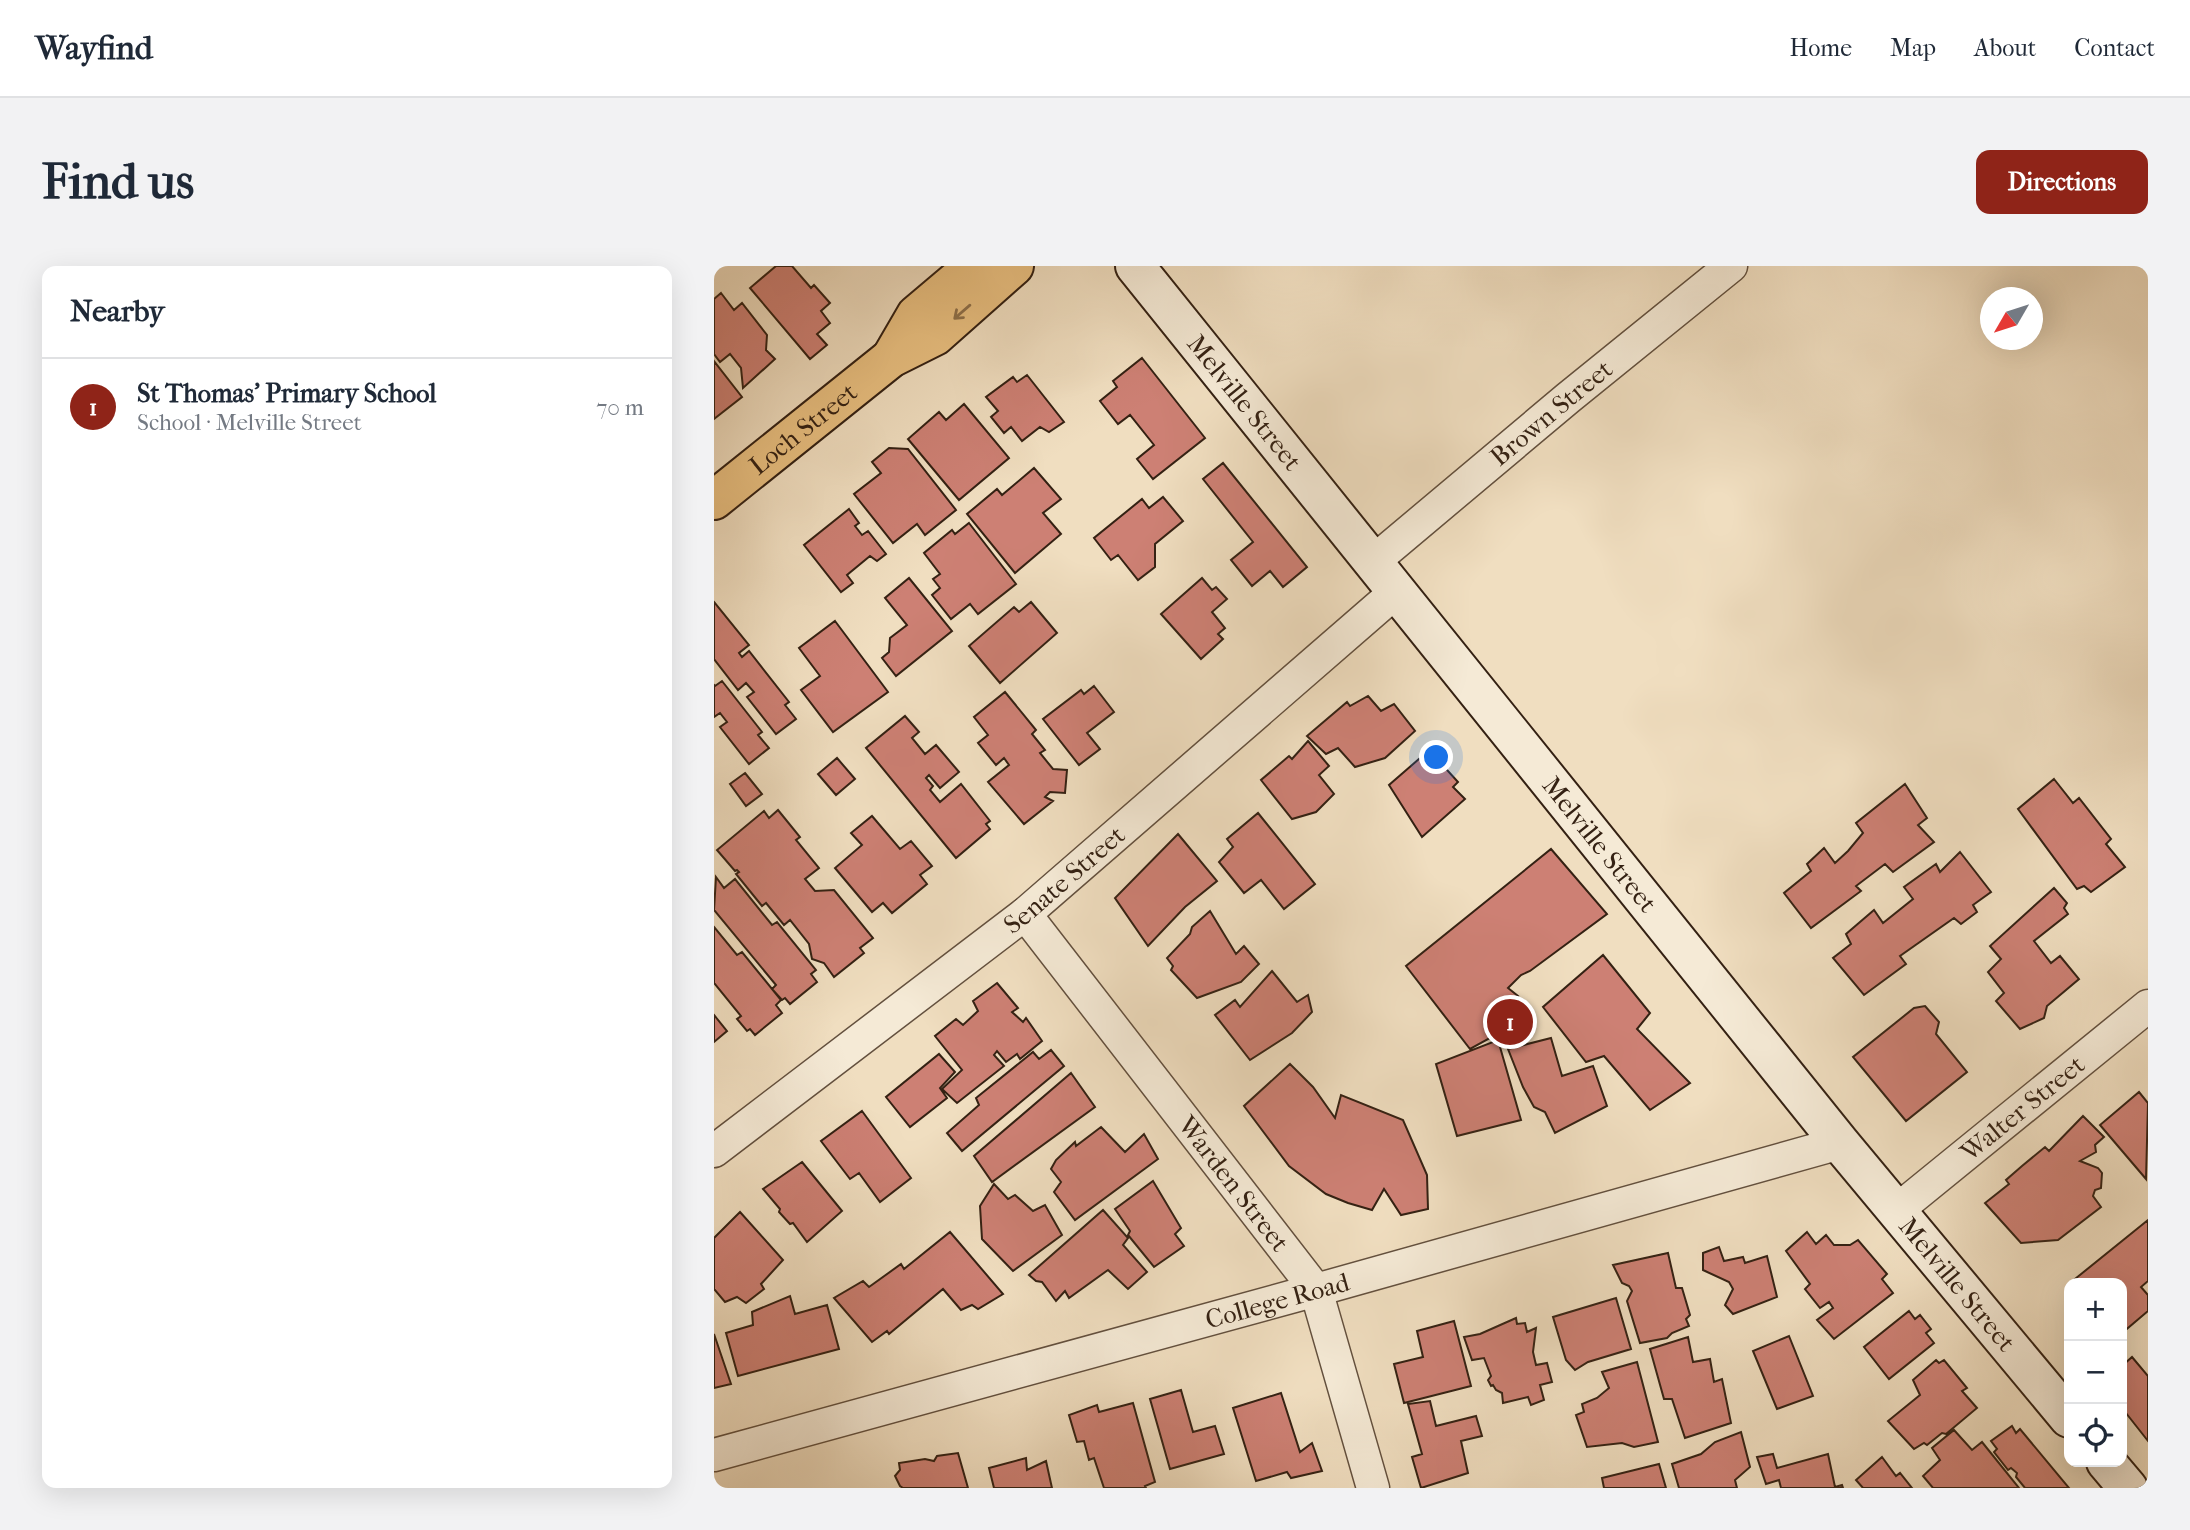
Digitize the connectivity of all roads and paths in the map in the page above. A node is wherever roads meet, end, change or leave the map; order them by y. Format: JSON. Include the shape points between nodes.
{"nodes":[{"id":1,"x":974,"y":266,"type":"edge"},
{"id":2,"x":1014,"y":266,"type":"edge"},
{"id":3,"x":1135,"y":266,"type":"edge"},
{"id":4,"x":1731,"y":266,"type":"edge"},
{"id":5,"x":891,"y":358,"type":"junction"},
{"id":6,"x":714,"y":499,"type":"edge"},
{"id":7,"x":1374,"y":561,"type":"junction"},
{"id":8,"x":1398,"y":590,"type":"junction"},
{"id":9,"x":1024,"y":914,"type":"junction"},
{"id":10,"x":2148,"y":1006,"type":"edge"},
{"id":11,"x":1840,"y":1143,"type":"junction"},
{"id":12,"x":714,"y":1151,"type":"edge"},
{"id":13,"x":1896,"y":1211,"type":"junction"},
{"id":14,"x":1316,"y":1290,"type":"junction"},
{"id":15,"x":2064,"y":1412,"type":"edge"},
{"id":16,"x":714,"y":1455,"type":"edge"},
{"id":17,"x":2110,"y":1467,"type":"edge"},
{"id":18,"x":1373,"y":1488,"type":"edge"},
{"id":19,"x":2128,"y":1488,"type":"edge"}],
"edges":[{"from":1,"to":5,"type":"main road","name":"Loch Street","via":[[916,315]]},
{"from":2,"to":5,"type":"main road","name":"Loch Street","one_way":true,"via":[[935,336]]},
{"from":3,"to":7,"type":"street","name":"Melville Street"},
{"from":4,"to":7,"type":"street","name":"Brown Street"},
{"from":5,"to":6,"type":"main road","name":"Loch Street"},
{"from":7,"to":8,"type":"street","name":"Melville Street"},
{"from":8,"to":9,"type":"street","name":"Senate Street"},
{"from":8,"to":11,"type":"street","name":"Melville Street"},
{"from":9,"to":12,"type":"street","name":"Senate Street"},
{"from":9,"to":14,"type":"street","name":"Warden Street"},
{"from":10,"to":13,"type":"street","name":"Walter Street"},
{"from":11,"to":13,"type":"street","name":"Melville Street"},
{"from":11,"to":14,"type":"street","name":"College Road"},
{"from":13,"to":15,"type":"street","name":"Melville Street"},
{"from":14,"to":16,"type":"street","name":"College Road"},
{"from":14,"to":18,"type":"street","name":"Warden Street"},
{"from":17,"to":19,"type":"street"}]}
